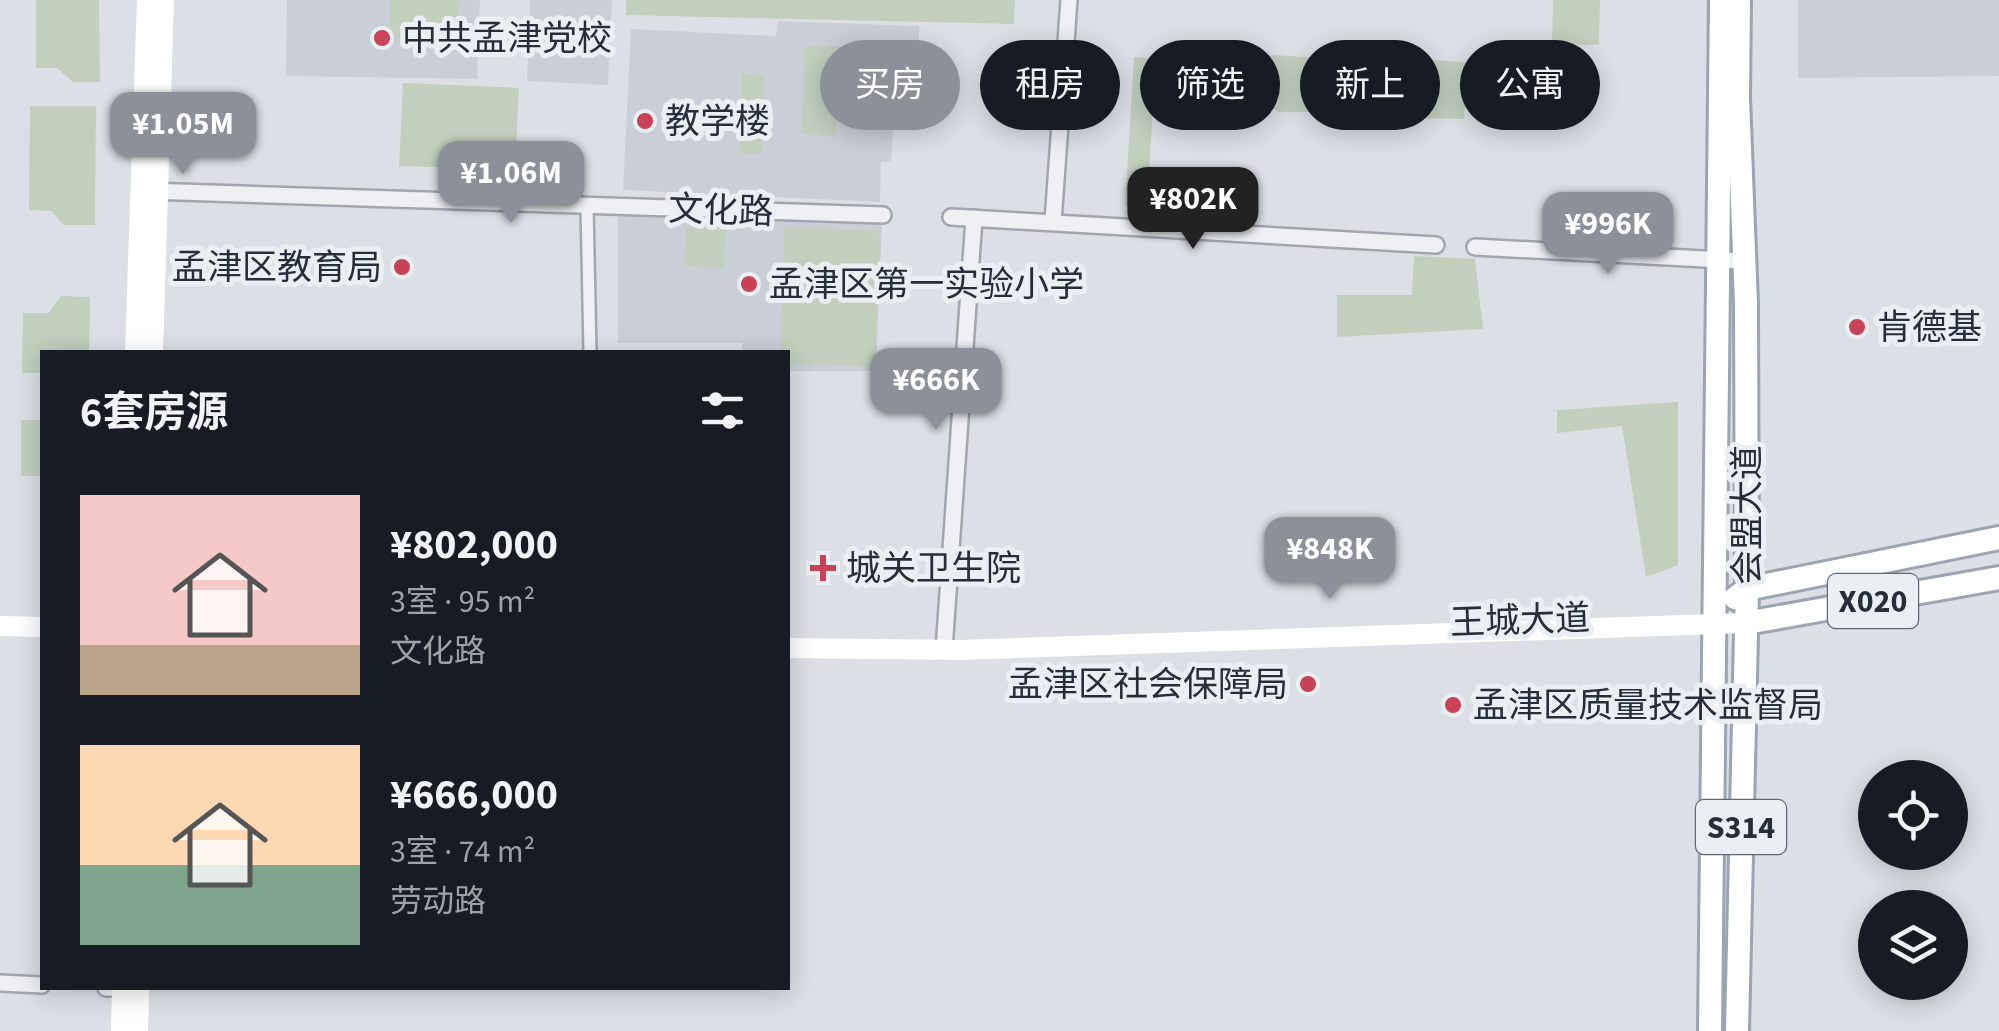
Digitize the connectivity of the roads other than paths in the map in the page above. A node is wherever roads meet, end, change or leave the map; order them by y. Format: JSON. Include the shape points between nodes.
{"nodes":[{"id":1,"x":146,"y":0,"type":"edge"},
{"id":2,"x":164,"y":0,"type":"edge"},
{"id":3,"x":1069,"y":0,"type":"edge"},
{"id":4,"x":1722,"y":0,"type":"edge"},
{"id":5,"x":1739,"y":0,"type":"edge"},
{"id":6,"x":149,"y":191,"type":"junction"},
{"id":7,"x":586,"y":206,"type":"junction"},
{"id":8,"x":883,"y":215,"type":"dead end"},
{"id":9,"x":951,"y":218,"type":"dead end"},
{"id":10,"x":974,"y":218,"type":"junction"},
{"id":11,"x":1053,"y":220,"type":"junction"},
{"id":12,"x":1436,"y":245,"type":"dead end"},
{"id":13,"x":1475,"y":247,"type":"dead end"},
{"id":14,"x":1732,"y":261,"type":"junction"},
{"id":15,"x":135,"y":350,"type":"edge"},
{"id":16,"x":153,"y":350,"type":"edge"},
{"id":17,"x":590,"y":350,"type":"edge"},
{"id":18,"x":1999,"y":538,"type":"edge"},
{"id":19,"x":1999,"y":578,"type":"edge"},
{"id":20,"x":1747,"y":589,"type":"junction"},
{"id":21,"x":1716,"y":618,"type":"junction"},
{"id":22,"x":1746,"y":624,"type":"junction"},
{"id":23,"x":0,"y":626,"type":"edge"},
{"id":24,"x":40,"y":628,"type":"edge"},
{"id":25,"x":0,"y":637,"type":"edge"},
{"id":26,"x":40,"y":638,"type":"edge"},
{"id":27,"x":790,"y":638,"type":"edge"},
{"id":28,"x":944,"y":644,"type":"junction"},
{"id":29,"x":790,"y":648,"type":"edge"},
{"id":30,"x":0,"y":983,"type":"edge"},
{"id":31,"x":40,"y":985,"type":"edge"},
{"id":32,"x":122,"y":990,"type":"edge"},
{"id":33,"x":140,"y":990,"type":"edge"},
{"id":34,"x":121,"y":1031,"type":"edge"},
{"id":35,"x":138,"y":1031,"type":"edge"},
{"id":36,"x":1710,"y":1031,"type":"edge"},
{"id":37,"x":1737,"y":1031,"type":"edge"}],
"edges":[{"from":1,"to":6,"type":"main road"},
{"from":2,"to":6,"type":"main road"},
{"from":3,"to":11,"type":"street"},
{"from":4,"to":14,"type":"main road","name":"会盟大道","number":"S314"},
{"from":5,"to":14,"type":"main road","name":"会盟大道","number":"S314"},
{"from":6,"to":7,"type":"street","name":"文化路"},
{"from":6,"to":15,"type":"main road"},
{"from":6,"to":16,"type":"main road"},
{"from":7,"to":8,"type":"street","name":"文化路"},
{"from":7,"to":17,"type":"street"},
{"from":9,"to":10,"type":"street"},
{"from":10,"to":11,"type":"street"},
{"from":10,"to":28,"type":"street"},
{"from":11,"to":12,"type":"street"},
{"from":13,"to":14,"type":"street"},
{"from":14,"to":20,"type":"main road","name":"会盟大道","number":"S314","via":[[1746,304]]},
{"from":14,"to":21,"type":"main road","name":"会盟大道","number":"S314"},
{"from":18,"to":20,"type":"main road","number":"X020"},
{"from":19,"to":22,"type":"main road","name":"王城大道","number":"X020"},
{"from":20,"to":21,"type":"main road","number":"X020"},
{"from":20,"to":22,"type":"main road","name":"会盟大道","number":"S314"},
{"from":21,"to":22,"type":"main road","name":"王城大道"},
{"from":21,"to":28,"type":"main road","name":"王城大道"},
{"from":21,"to":36,"type":"main road","name":"会盟大道","number":"S314"},
{"from":22,"to":37,"type":"main road","name":"会盟大道","number":"S314"},
{"from":23,"to":24,"type":"main road"},
{"from":25,"to":26,"type":"main road"},
{"from":27,"to":28,"type":"main road","name":"王城大道"},
{"from":28,"to":29,"type":"main road","name":"王城大道"},
{"from":30,"to":31,"type":"street"},
{"from":32,"to":34,"type":"main road"},
{"from":33,"to":35,"type":"main road"}]}
